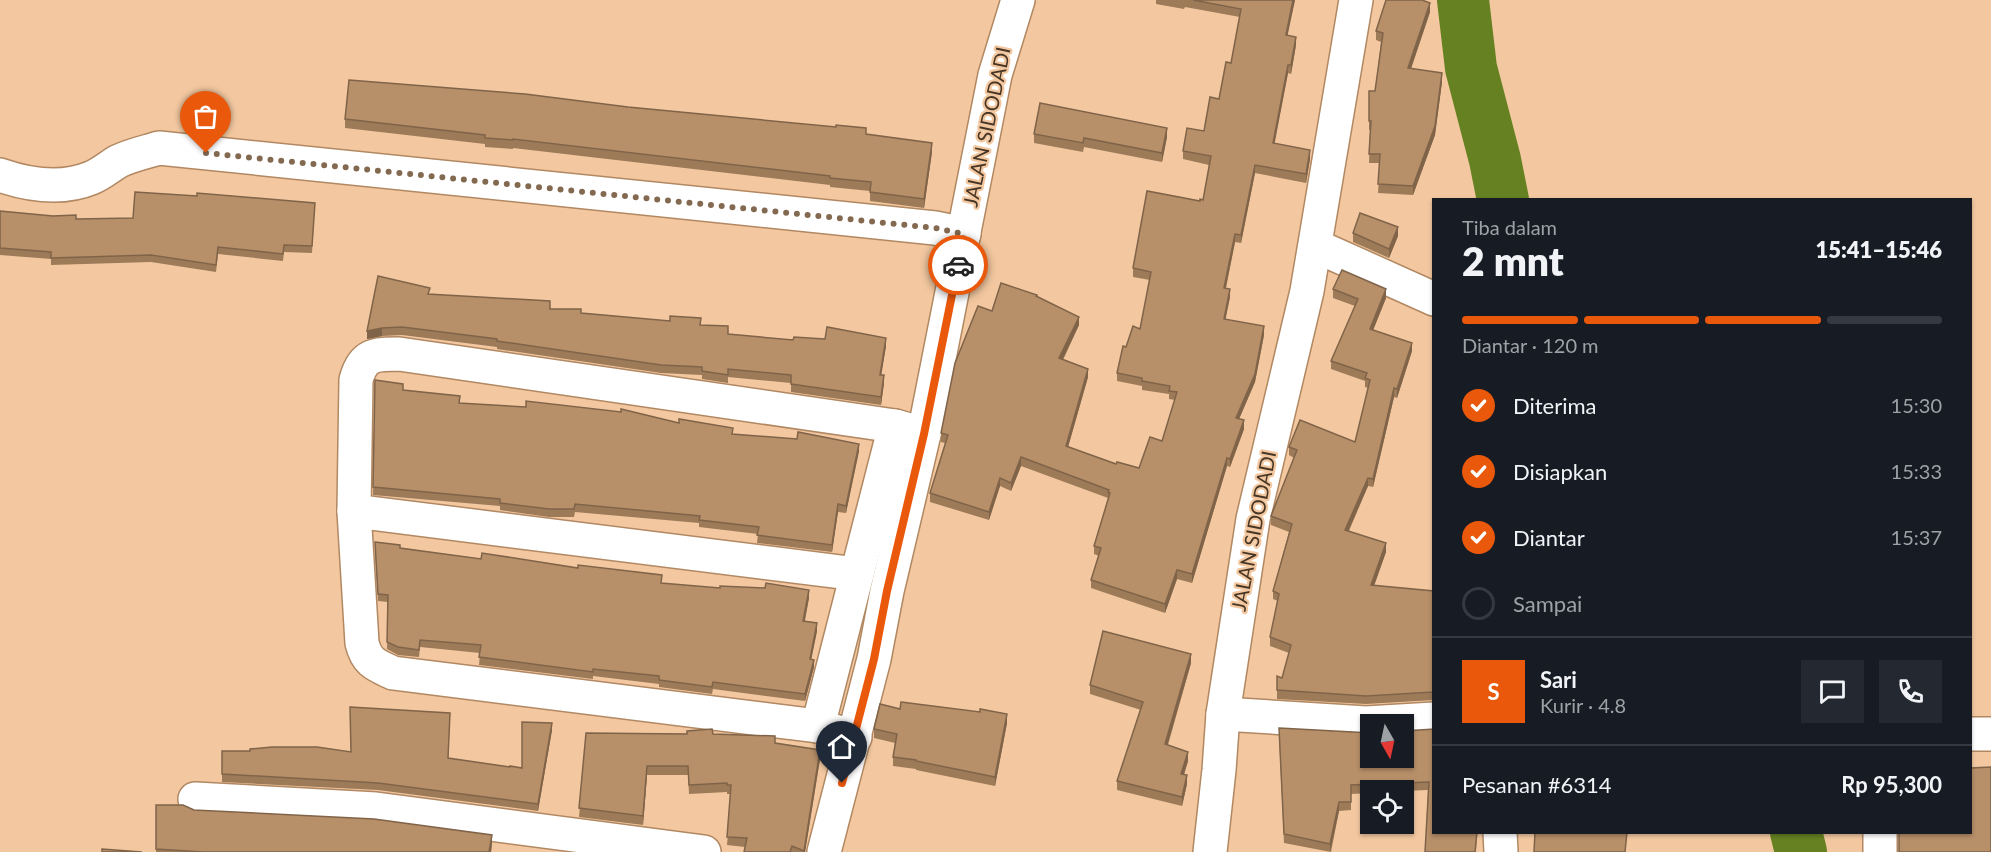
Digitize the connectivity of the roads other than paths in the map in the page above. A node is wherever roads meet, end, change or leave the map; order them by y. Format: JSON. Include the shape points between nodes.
{"nodes":[{"id":1,"x":1018,"y":0,"type":"edge"},
{"id":2,"x":1356,"y":0,"type":"edge"},
{"id":3,"x":0,"y":175,"type":"edge"},
{"id":4,"x":964,"y":234,"type":"junction"},
{"id":5,"x":1316,"y":246,"type":"junction"},
{"id":6,"x":1432,"y":298,"type":"edge"},
{"id":7,"x":909,"y":430,"type":"junction"},
{"id":8,"x":354,"y":511,"type":"junction"},
{"id":9,"x":857,"y":574,"type":"junction"},
{"id":10,"x":1222,"y":714,"type":"junction"},
{"id":11,"x":1432,"y":719,"type":"edge"},
{"id":12,"x":818,"y":726,"type":"junction"},
{"id":13,"x":1972,"y":734,"type":"edge"},
{"id":14,"x":1991,"y":734,"type":"edge"},
{"id":15,"x":855,"y":737,"type":"junction"},
{"id":16,"x":195,"y":799,"type":"dead end"},
{"id":17,"x":1500,"y":834,"type":"edge"},
{"id":18,"x":1880,"y":834,"type":"edge"},
{"id":19,"x":704,"y":852,"type":"edge"},
{"id":20,"x":824,"y":852,"type":"edge"},
{"id":21,"x":1210,"y":852,"type":"edge"},
{"id":22,"x":1501,"y":852,"type":"edge"},
{"id":23,"x":1880,"y":852,"type":"edge"}],
"edges":[{"from":1,"to":4,"type":"street","name":"JALAN SIDODADI","via":[[995,75]]},
{"from":2,"to":5,"type":"street","name":"JALAN SIDODADI"},
{"from":3,"to":4,"type":"street","via":[[22,183],[65,184],[91,178],[120,161],[159,148]]},
{"from":4,"to":7,"type":"street","name":"JALAN SIDODADI"},
{"from":5,"to":6,"type":"street"},
{"from":5,"to":10,"type":"street","name":"JALAN SIDODADI","via":[[1253,519]]},
{"from":7,"to":8,"type":"street","via":[[399,354],[376,354],[358,370],[356,380]]},
{"from":7,"to":9,"type":"street"},
{"from":7,"to":15,"type":"street","name":"JALAN SIDODADI"},
{"from":8,"to":9,"type":"street"},
{"from":8,"to":12,"type":"street","via":[[362,643],[365,656],[375,665],[393,673]]},
{"from":9,"to":12,"type":"street"},
{"from":10,"to":11,"type":"street","via":[[1366,723]]},
{"from":10,"to":21,"type":"street","name":"JALAN SIDODADI"},
{"from":12,"to":15,"type":"street"},
{"from":13,"to":14,"type":"street"},
{"from":15,"to":20,"type":"street","name":"JALAN SIDODADI"},
{"from":16,"to":19,"type":"street","via":[[376,809]]},
{"from":17,"to":22,"type":"street"},
{"from":18,"to":23,"type":"street"}]}
